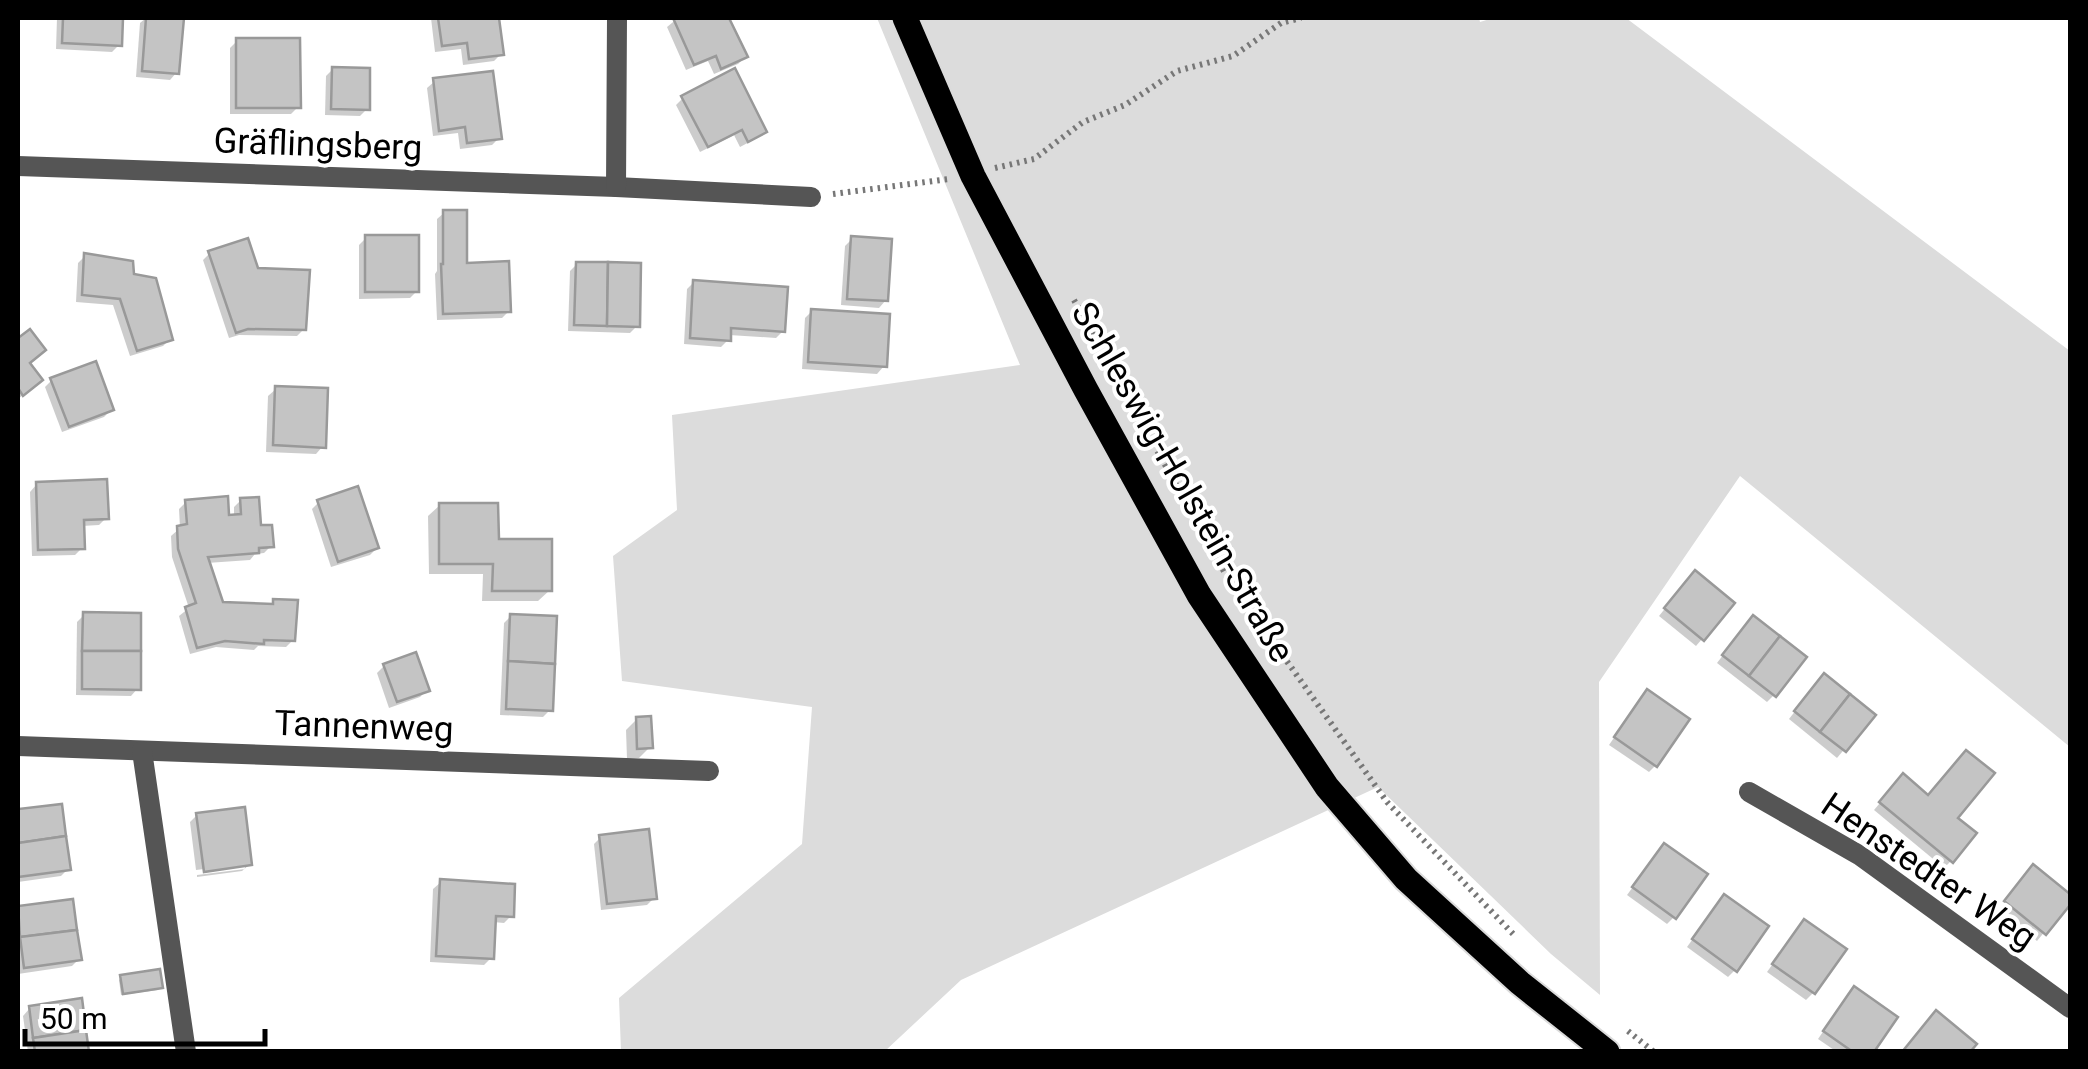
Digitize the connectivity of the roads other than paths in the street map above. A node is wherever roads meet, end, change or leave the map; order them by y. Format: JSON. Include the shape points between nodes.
{"nodes":[{"id":1,"x":618,"y":18,"type":"edge"},
{"id":2,"x":905,"y":18,"type":"edge"},
{"id":3,"x":18,"y":166,"type":"edge"},
{"id":4,"x":616,"y":186,"type":"junction"},
{"id":5,"x":812,"y":197,"type":"road end"},
{"id":6,"x":18,"y":746,"type":"edge"},
{"id":7,"x":142,"y":751,"type":"junction"},
{"id":8,"x":709,"y":771,"type":"dead end"},
{"id":9,"x":1749,"y":792,"type":"dead end"},
{"id":10,"x":2070,"y":1008,"type":"edge"},
{"id":11,"x":186,"y":1052,"type":"edge"},
{"id":12,"x":1607,"y":1052,"type":"edge"}],
"edges":[{"from":1,"to":4,"type":"street"},
{"from":2,"to":12,"type":"main road","name":"Schleswig-Holstein-Straße","via":[[973,176],[1086,390],[1199,595],[1327,786],[1406,879]]},
{"from":3,"to":4,"type":"street","name":"Gräflingsberg"},
{"from":4,"to":5,"type":"street","name":"Gräflingsberg"},
{"from":6,"to":7,"type":"street","name":"Tannenweg"},
{"from":7,"to":8,"type":"street","name":"Tannenweg"},
{"from":7,"to":11,"type":"street"},
{"from":9,"to":10,"type":"street","name":"Henstedter Weg","via":[[1858,855]]}]}
